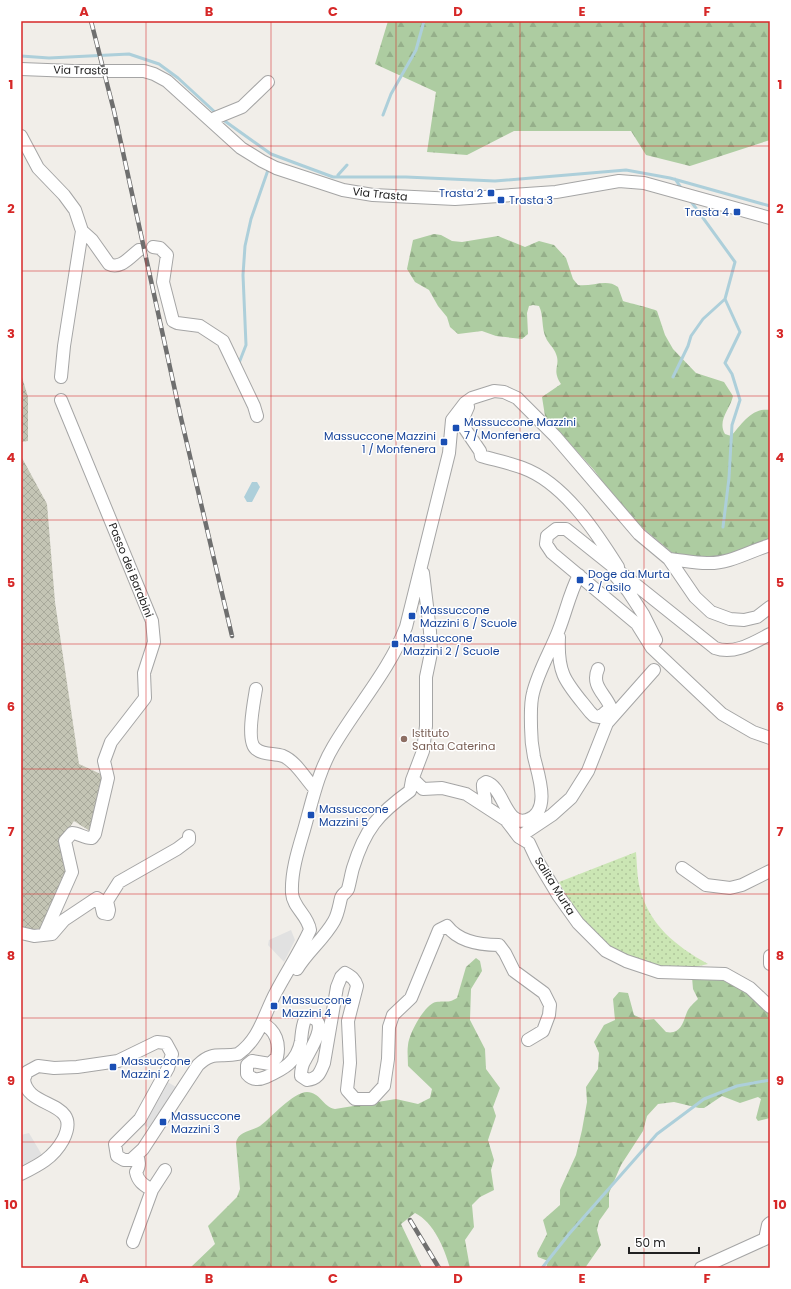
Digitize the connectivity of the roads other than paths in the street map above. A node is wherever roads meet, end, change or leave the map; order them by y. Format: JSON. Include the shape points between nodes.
{"nodes":[{"id":1,"x":21,"y":69,"type":"edge"},
{"id":2,"x":268,"y":82,"type":"dead end"},
{"id":3,"x":215,"y":118,"type":"dead end"},
{"id":4,"x":21,"y":136,"type":"edge"},
{"id":5,"x":770,"y":218,"type":"edge"},
{"id":6,"x":82,"y":231,"type":"junction"},
{"id":7,"x":153,"y":247,"type":"dead end"},
{"id":8,"x":138,"y":250,"type":"dead end"},
{"id":9,"x":61,"y":378,"type":"dead end"},
{"id":10,"x":61,"y":400,"type":"dead end"},
{"id":11,"x":466,"y":403,"type":"junction"},
{"id":12,"x":257,"y":416,"type":"dead end"},
{"id":13,"x":770,"y":544,"type":"edge"},
{"id":14,"x":669,"y":559,"type":"junction"},
{"id":15,"x":422,"y":563,"type":"junction"},
{"id":16,"x":617,"y":569,"type":"junction"},
{"id":17,"x":579,"y":575,"type":"junction"},
{"id":18,"x":770,"y":607,"type":"edge"},
{"id":19,"x":559,"y":630,"type":"junction"},
{"id":20,"x":770,"y":634,"type":"edge"},
{"id":21,"x":651,"y":646,"type":"junction"},
{"id":22,"x":598,"y":669,"type":"dead end"},
{"id":23,"x":654,"y":670,"type":"dead end"},
{"id":24,"x":256,"y":689,"type":"dead end"},
{"id":25,"x":770,"y":738,"type":"edge"},
{"id":26,"x":412,"y":780,"type":"junction"},
{"id":27,"x":315,"y":789,"type":"junction"},
{"id":28,"x":485,"y":805,"type":"junction"},
{"id":29,"x":189,"y":836,"type":"dead end"},
{"id":30,"x":519,"y":837,"type":"junction"},
{"id":31,"x":682,"y":868,"type":"dead end"},
{"id":32,"x":770,"y":872,"type":"edge"},
{"id":33,"x":21,"y":933,"type":"edge"},
{"id":34,"x":44,"y":935,"type":"junction"},
{"id":35,"x":770,"y":956,"type":"edge"},
{"id":36,"x":770,"y":964,"type":"edge"},
{"id":37,"x":270,"y":1004,"type":"junction"},
{"id":38,"x":770,"y":1007,"type":"edge"},
{"id":39,"x":263,"y":1024,"type":"junction"},
{"id":40,"x":528,"y":1040,"type":"dead end"},
{"id":41,"x":137,"y":1156,"type":"junction"},
{"id":42,"x":165,"y":1170,"type":"dead end"},
{"id":43,"x":21,"y":1174,"type":"edge"},
{"id":44,"x":152,"y":1190,"type":"junction"},
{"id":45,"x":770,"y":1224,"type":"edge"},
{"id":46,"x":133,"y":1242,"type":"dead end"},
{"id":47,"x":702,"y":1268,"type":"edge"}],
"edges":[{"from":1,"to":5,"type":"street","name":"Via Trasta","via":[[144,71],[154,74],[178,90],[230,139],[257,158],[276,168],[343,190],[401,197],[475,199],[556,192],[619,181],[644,183]]},
{"from":2,"to":3,"type":"street","via":[[237,109]]},
{"from":4,"to":6,"type":"street","via":[[38,168],[59,188],[71,205]]},
{"from":6,"to":8,"type":"street","via":[[112,265],[117,266],[124,262]]},
{"from":6,"to":9,"type":"street"},
{"from":7,"to":12,"type":"street","via":[[160,248],[167,255],[163,282],[173,321],[177,324],[200,326],[223,341]]},
{"from":10,"to":34,"type":"street","name":"Passo dei Barabini","via":[[152,621],[155,637],[144,673],[145,698],[111,742],[104,761],[108,778],[95,834],[88,838],[72,833],[65,841],[72,872]]},
{"from":11,"to":14,"type":"street","via":[[472,398],[494,392],[504,392],[517,398],[574,456],[639,534]]},
{"from":11,"to":15,"type":"street","via":[[452,420],[449,453]]},
{"from":11,"to":16,"type":"street","via":[[468,409],[461,423],[481,456],[524,468],[543,478],[595,530]]},
{"from":13,"to":14,"type":"street","via":[[741,556],[708,564]]},
{"from":14,"to":18,"type":"street","via":[[695,597],[711,612],[730,619],[744,620],[757,617]]},
{"from":15,"to":26,"type":"street","via":[[431,652],[426,677],[423,751]]},
{"from":15,"to":27,"type":"street","via":[[416,577],[406,627],[398,646],[389,664],[333,747]]},
{"from":16,"to":17,"type":"street","via":[[566,529],[554,530],[547,538],[549,550]]},
{"from":16,"to":20,"type":"street","via":[[715,648],[727,651],[735,649]]},
{"from":16,"to":21,"type":"street","via":[[613,574],[628,591],[656,639]]},
{"from":17,"to":19,"type":"street","via":[[570,593]]},
{"from":17,"to":21,"type":"street","via":[[637,624]]},
{"from":19,"to":22,"type":"street","via":[[560,669],[590,712],[600,717],[610,706],[597,686]]},
{"from":19,"to":28,"type":"street","via":[[538,678],[532,701],[531,728],[539,776],[538,811],[526,821],[517,820],[509,813],[496,789],[486,782],[483,784],[487,800]]},
{"from":21,"to":25,"type":"street","via":[[722,714],[753,732]]},
{"from":23,"to":30,"type":"street","via":[[608,723],[588,771],[571,798],[552,815]]},
{"from":24,"to":27,"type":"street","via":[[251,741],[253,747],[260,752],[283,756]]},
{"from":26,"to":28,"type":"street","name":"Salita Murta","via":[[423,789],[449,789],[466,794]]},
{"from":26,"to":37,"type":"street","via":[[410,791],[386,809],[371,827],[360,848],[348,890],[341,897],[340,907],[327,934],[302,961],[279,999]]},
{"from":27,"to":37,"type":"street","via":[[292,886],[294,902],[307,919],[310,930]]},
{"from":28,"to":30,"type":"street","name":"Salita Murta","via":[[506,820]]},
{"from":29,"to":34,"type":"street","via":[[189,840],[177,849],[119,882],[107,901],[108,914],[103,912],[100,900],[95,899],[64,920],[52,934]]},
{"from":30,"to":38,"type":"street","name":"Salita Murta","via":[[530,843],[550,883],[578,922],[606,951],[659,972],[725,974],[750,988]]},
{"from":31,"to":32,"type":"street","via":[[706,885],[730,888]]},
{"from":33,"to":34,"type":"street"},
{"from":35,"to":36,"type":"street"},
{"from":37,"to":39,"type":"street"},
{"from":39,"to":40,"type":"street","via":[[269,1027],[277,1041],[277,1057],[270,1064],[252,1061],[247,1066],[247,1074],[258,1080],[286,1068],[295,1059],[306,1017],[312,1017],[319,1028],[316,1042],[301,1069],[301,1076],[307,1080],[314,1079],[320,1074],[324,1063],[337,987],[341,976],[345,973],[351,976],[357,986],[348,1021],[350,1063],[346,1090],[355,1099],[372,1099],[384,1086],[389,1027],[393,1015],[411,998],[438,930],[447,926],[465,940],[499,945],[514,971],[544,993],[550,1005],[549,1015],[543,1031]]},
{"from":39,"to":41,"type":"street","via":[[238,1054],[215,1055],[204,1059],[198,1065]]},
{"from":41,"to":43,"type":"street","via":[[128,1160],[120,1158],[116,1153],[115,1144],[140,1119],[170,1064],[171,1050],[161,1042],[118,1061],[77,1067],[38,1066],[30,1069],[25,1076],[25,1087],[33,1095],[63,1113],[69,1126],[51,1157],[43,1164]]},
{"from":41,"to":44,"type":"street","via":[[137,1178]]},
{"from":42,"to":44,"type":"street"},
{"from":44,"to":46,"type":"street"},
{"from":45,"to":47,"type":"street","via":[[765,1239]]}]}
